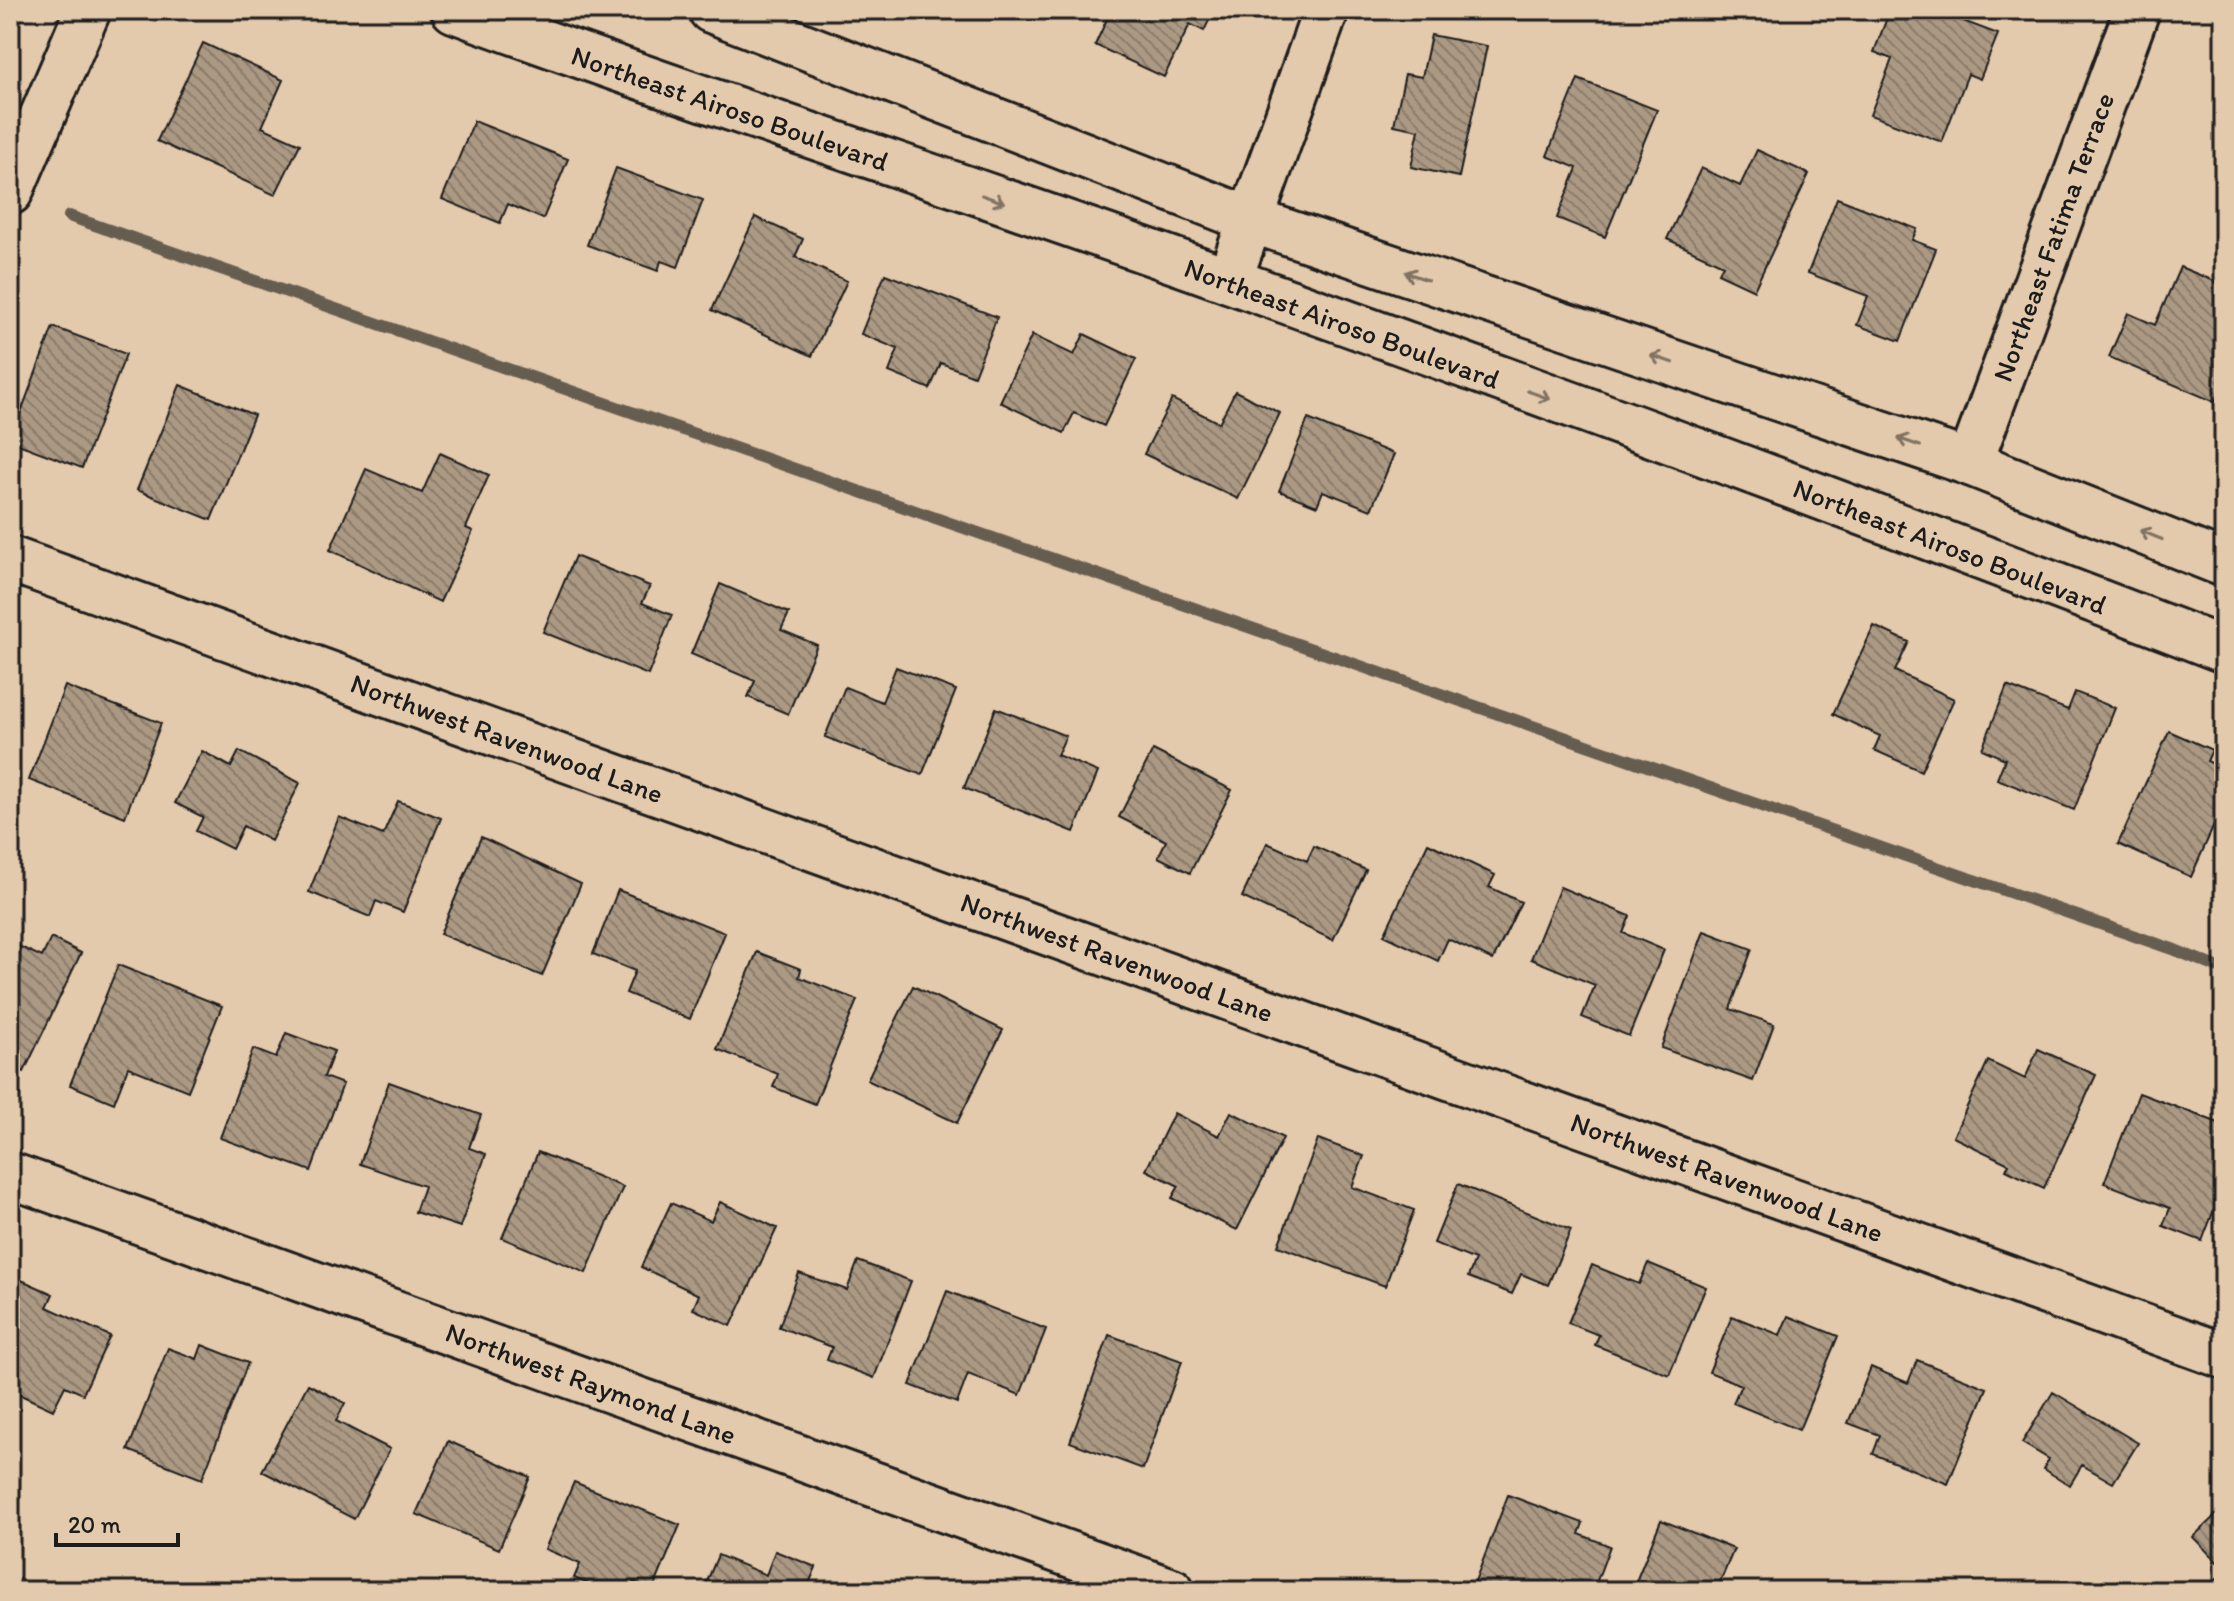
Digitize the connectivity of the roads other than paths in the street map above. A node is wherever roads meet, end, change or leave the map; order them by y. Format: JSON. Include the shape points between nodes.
{"nodes":[{"id":1,"x":88,"y":10,"type":"edge"},
{"id":2,"x":454,"y":10,"type":"edge"},
{"id":3,"x":712,"y":10,"type":"edge"},
{"id":4,"x":1326,"y":10,"type":"edge"},
{"id":5,"x":2137,"y":10,"type":"edge"},
{"id":6,"x":10,"y":192,"type":"edge"},
{"id":7,"x":1251,"y":220,"type":"junction"},
{"id":8,"x":1229,"y":280,"type":"junction"},
{"id":9,"x":1970,"y":463,"type":"junction"},
{"id":10,"x":10,"y":559,"type":"edge"},
{"id":11,"x":2224,"y":564,"type":"edge"},
{"id":12,"x":2224,"y":650,"type":"edge"},
{"id":13,"x":10,"y":1175,"type":"edge"},
{"id":14,"x":2224,"y":1356,"type":"edge"},
{"id":15,"x":1172,"y":1591,"type":"edge"}],
"edges":[{"from":1,"to":6,"type":"street"},
{"from":2,"to":8,"type":"street","name":"Northeast Airoso Boulevard","one_way":true,"via":[[680,93]]},
{"from":3,"to":7,"type":"street"},
{"from":4,"to":7,"type":"street"},
{"from":5,"to":9,"type":"street","name":"Northeast Fatima Terrace"},
{"from":7,"to":8,"type":"street"},
{"from":9,"to":7,"type":"street","one_way":true},
{"from":8,"to":12,"type":"street","name":"Northeast Airoso Boulevard","one_way":true,"via":[[1951,544]]},
{"from":11,"to":9,"type":"street","one_way":true},
{"from":10,"to":14,"type":"street","name":"Northwest Ravenwood Lane"},
{"from":13,"to":15,"type":"street","name":"Northwest Raymond Lane"}]}
